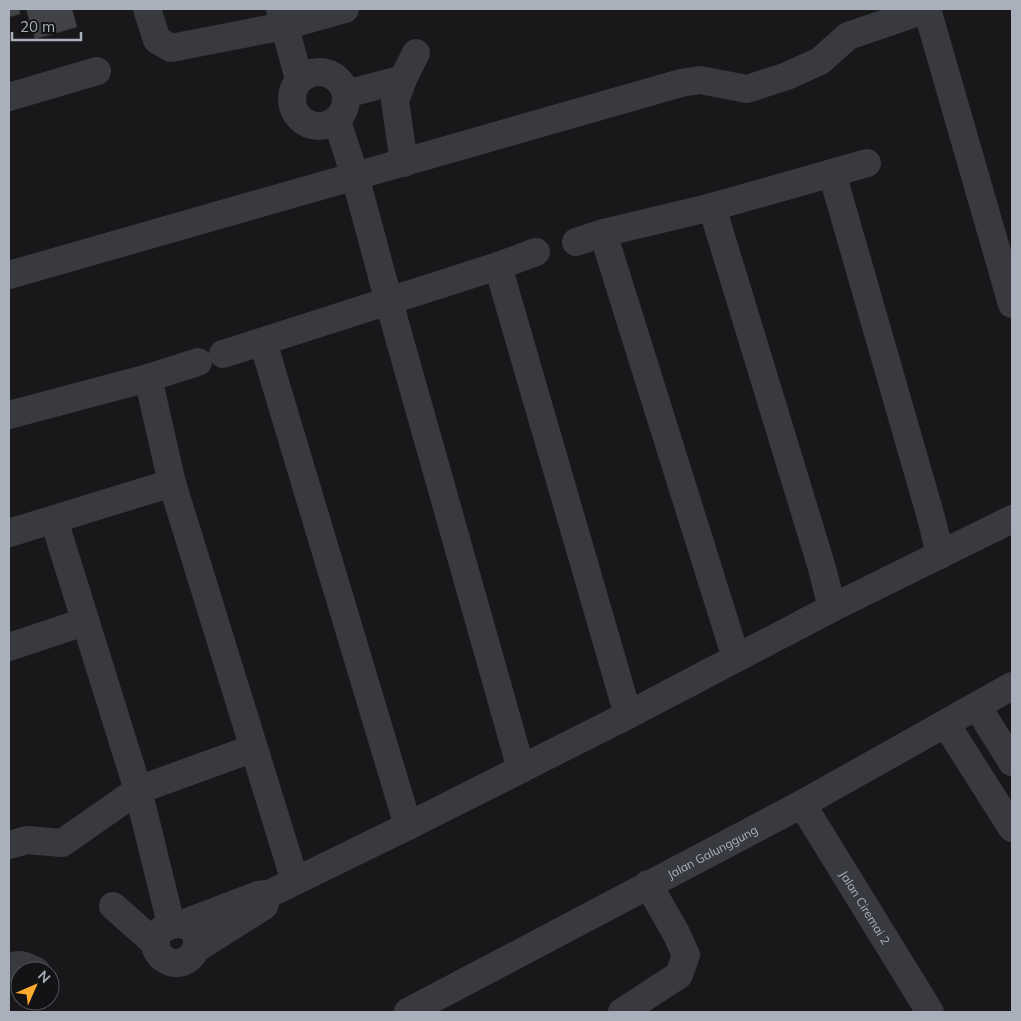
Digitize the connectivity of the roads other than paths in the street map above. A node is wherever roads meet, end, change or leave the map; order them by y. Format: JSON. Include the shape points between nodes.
{"nodes":[{"id":1,"x":147,"y":9,"type":"edge"},
{"id":2,"x":345,"y":9,"type":"edge"},
{"id":3,"x":927,"y":9,"type":"edge"},
{"id":4,"x":282,"y":17,"type":"edge"},
{"id":5,"x":416,"y":53,"type":"dead end"},
{"id":6,"x":97,"y":72,"type":"dead end"},
{"id":7,"x":299,"y":79,"type":"junction"},
{"id":8,"x":403,"y":79,"type":"junction"},
{"id":9,"x":346,"y":94,"type":"junction"},
{"id":10,"x":9,"y":97,"type":"edge"},
{"id":11,"x":336,"y":121,"type":"junction"},
{"id":12,"x":404,"y":162,"type":"junction"},
{"id":13,"x":867,"y":163,"type":"dead end"},
{"id":14,"x":832,"y":173,"type":"junction"},
{"id":15,"x":355,"y":176,"type":"junction"},
{"id":16,"x":712,"y":207,"type":"junction"},
{"id":17,"x":603,"y":233,"type":"junction"},
{"id":18,"x":576,"y":242,"type":"dead end"},
{"id":19,"x":536,"y":252,"type":"dead end"},
{"id":20,"x":498,"y":266,"type":"junction"},
{"id":21,"x":9,"y":275,"type":"edge"},
{"id":22,"x":389,"y":302,"type":"junction"},
{"id":23,"x":1012,"y":304,"type":"edge"},
{"id":24,"x":262,"y":342,"type":"junction"},
{"id":25,"x":223,"y":354,"type":"dead end"},
{"id":26,"x":198,"y":362,"type":"dead end"},
{"id":27,"x":148,"y":378,"type":"junction"},
{"id":28,"x":9,"y":415,"type":"edge"},
{"id":29,"x":172,"y":483,"type":"junction"},
{"id":30,"x":1012,"y":519,"type":"edge"},
{"id":31,"x":54,"y":520,"type":"junction"},
{"id":32,"x":9,"y":532,"type":"edge"},
{"id":33,"x":940,"y":555,"type":"junction"},
{"id":34,"x":832,"y":608,"type":"junction"},
{"id":35,"x":84,"y":622,"type":"junction"},
{"id":36,"x":9,"y":648,"type":"edge"},
{"id":37,"x":736,"y":658,"type":"junction"},
{"id":38,"x":1012,"y":686,"type":"edge"},
{"id":39,"x":977,"y":706,"type":"junction"},
{"id":40,"x":628,"y":715,"type":"junction"},
{"id":41,"x":946,"y":724,"type":"junction"},
{"id":42,"x":254,"y":748,"type":"junction"},
{"id":43,"x":1012,"y":762,"type":"edge"},
{"id":44,"x":521,"y":769,"type":"junction"},
{"id":45,"x":138,"y":790,"type":"junction"},
{"id":46,"x":802,"y":804,"type":"junction"},
{"id":47,"x":408,"y":826,"type":"junction"},
{"id":48,"x":1012,"y":828,"type":"edge"},
{"id":49,"x":9,"y":845,"type":"edge"},
{"id":50,"x":295,"y":881,"type":"junction"},
{"id":51,"x":648,"y":884,"type":"junction"},
{"id":52,"x":270,"y":893,"type":"junction"},
{"id":53,"x":113,"y":906,"type":"dead end"},
{"id":54,"x":170,"y":930,"type":"junction"},
{"id":55,"x":196,"y":949,"type":"junction"},
{"id":56,"x":408,"y":1012,"type":"edge"},
{"id":57,"x":622,"y":1012,"type":"edge"},
{"id":58,"x":930,"y":1012,"type":"edge"}],
"edges":[{"from":1,"to":4,"type":"street","via":[[157,40],[171,48]]},
{"from":2,"to":4,"type":"street"},
{"from":3,"to":12,"type":"street","via":[[848,36],[820,61],[747,89],[700,80],[681,83]]},
{"from":3,"to":23,"type":"street"},
{"from":4,"to":7,"type":"street"},
{"from":5,"to":8,"type":"street"},
{"from":6,"to":10,"type":"street"},
{"from":7,"to":9,"type":"street","via":[[312,72],[327,72],[340,80]]},
{"from":7,"to":11,"type":"street","via":[[291,94],[294,110],[305,123],[321,126]]},
{"from":8,"to":9,"type":"street"},
{"from":8,"to":12,"type":"street","via":[[395,100]]},
{"from":9,"to":11,"type":"street","via":[[345,109]]},
{"from":11,"to":15,"type":"street"},
{"from":12,"to":15,"type":"street"},
{"from":13,"to":14,"type":"street"},
{"from":14,"to":16,"type":"street"},
{"from":14,"to":33,"type":"street"},
{"from":15,"to":21,"type":"street"},
{"from":15,"to":22,"type":"street"},
{"from":16,"to":17,"type":"street"},
{"from":16,"to":34,"type":"street"},
{"from":17,"to":18,"type":"street"},
{"from":17,"to":37,"type":"street"},
{"from":19,"to":20,"type":"street"},
{"from":20,"to":22,"type":"street"},
{"from":20,"to":40,"type":"street"},
{"from":22,"to":24,"type":"street"},
{"from":22,"to":44,"type":"street"},
{"from":24,"to":25,"type":"street"},
{"from":24,"to":47,"type":"street"},
{"from":26,"to":27,"type":"street"},
{"from":27,"to":28,"type":"street"},
{"from":27,"to":29,"type":"street"},
{"from":29,"to":31,"type":"street"},
{"from":29,"to":42,"type":"street"},
{"from":30,"to":33,"type":"street"},
{"from":31,"to":32,"type":"street"},
{"from":31,"to":35,"type":"street"},
{"from":33,"to":34,"type":"street"},
{"from":34,"to":37,"type":"street"},
{"from":35,"to":36,"type":"street"},
{"from":35,"to":45,"type":"street"},
{"from":37,"to":40,"type":"street"},
{"from":38,"to":39,"type":"street","name":"Jalan Galunggung"},
{"from":39,"to":41,"type":"street","name":"Jalan Galunggung"},
{"from":39,"to":43,"type":"street"},
{"from":40,"to":44,"type":"street"},
{"from":41,"to":46,"type":"street","name":"Jalan Galunggung"},
{"from":41,"to":48,"type":"street"},
{"from":42,"to":45,"type":"street"},
{"from":42,"to":50,"type":"street"},
{"from":44,"to":47,"type":"street"},
{"from":45,"to":49,"type":"street","via":[[62,843],[27,840]]},
{"from":45,"to":54,"type":"street"},
{"from":46,"to":51,"type":"street","name":"Jalan Galunggung"},
{"from":46,"to":58,"type":"street","name":"Jalan Ciremai 2"},
{"from":47,"to":50,"type":"street"},
{"from":50,"to":52,"type":"street"},
{"from":51,"to":56,"type":"street","name":"Jalan Galunggung"},
{"from":51,"to":57,"type":"street","via":[[686,955],[679,975]]},
{"from":52,"to":54,"type":"street"},
{"from":52,"to":55,"type":"street","via":[[264,906]]},
{"from":53,"to":54,"type":"street"},
{"from":54,"to":55,"type":"street","via":[[192,929]]},
{"from":54,"to":55,"type":"street","via":[[156,949],[162,958],[171,963],[182,963],[191,958]]}]}
